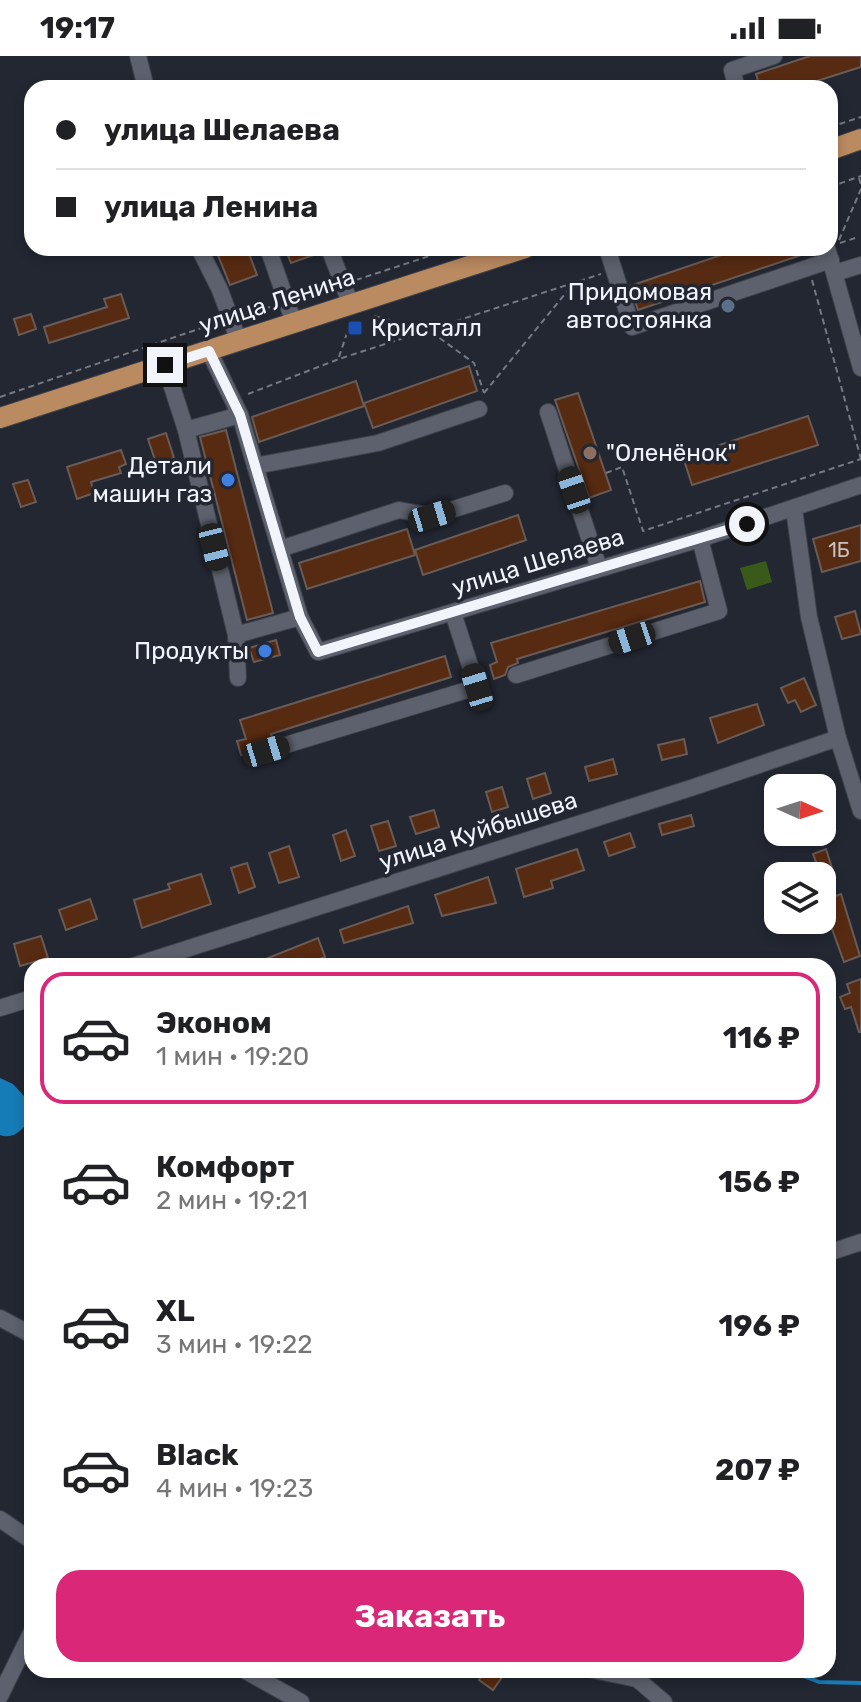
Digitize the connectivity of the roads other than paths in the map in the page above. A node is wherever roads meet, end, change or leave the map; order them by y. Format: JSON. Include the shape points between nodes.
{"nodes":[{"id":1,"x":138,"y":56,"type":"edge"},
{"id":2,"x":774,"y":56,"type":"edge"},
{"id":3,"x":144,"y":80,"type":"edge"},
{"id":4,"x":735,"y":80,"type":"edge"},
{"id":5,"x":861,"y":139,"type":"edge"},
{"id":6,"x":838,"y":147,"type":"edge"},
{"id":7,"x":203,"y":256,"type":"edge"},
{"id":8,"x":271,"y":256,"type":"edge"},
{"id":9,"x":332,"y":256,"type":"edge"},
{"id":10,"x":505,"y":256,"type":"edge"},
{"id":11,"x":610,"y":259,"type":"edge"},
{"id":12,"x":831,"y":260,"type":"edge"},
{"id":13,"x":861,"y":265,"type":"edge"},
{"id":14,"x":357,"y":314,"type":"junction"},
{"id":15,"x":294,"y":323,"type":"junction"},
{"id":16,"x":238,"y":339,"type":"junction"},
{"id":17,"x":209,"y":351,"type":"junction"},
{"id":18,"x":165,"y":365,"type":"junction"},
{"id":19,"x":861,"y":368,"type":"edge"},
{"id":20,"x":482,"y":401,"type":"road end"},
{"id":21,"x":236,"y":408,"type":"junction"},
{"id":22,"x":548,"y":412,"type":"dead end"},
{"id":23,"x":0,"y":418,"type":"edge"},
{"id":24,"x":186,"y":430,"type":"junction"},
{"id":25,"x":255,"y":466,"type":"junction"},
{"id":26,"x":861,"y":485,"type":"edge"},
{"id":27,"x":505,"y":493,"type":"dead end"},
{"id":28,"x":794,"y":509,"type":"junction"},
{"id":29,"x":700,"y":539,"type":"junction"},
{"id":30,"x":280,"y":549,"type":"junction"},
{"id":31,"x":599,"y":568,"type":"junction"},
{"id":32,"x":453,"y":613,"type":"junction"},
{"id":33,"x":300,"y":617,"type":"junction"},
{"id":34,"x":236,"y":635,"type":"junction"},
{"id":35,"x":516,"y":675,"type":"dead end"},
{"id":36,"x":238,"y":678,"type":"dead end"},
{"id":37,"x":838,"y":738,"type":"junction"},
{"id":38,"x":266,"y":751,"type":"dead end"},
{"id":39,"x":861,"y":811,"type":"edge"},
{"id":40,"x":158,"y":958,"type":"edge"},
{"id":41,"x":24,"y":1000,"type":"edge"},
{"id":42,"x":0,"y":1008,"type":"edge"},
{"id":43,"x":861,"y":1242,"type":"edge"},
{"id":44,"x":836,"y":1250,"type":"edge"},
{"id":45,"x":0,"y":1318,"type":"edge"},
{"id":46,"x":24,"y":1331,"type":"edge"},
{"id":47,"x":0,"y":1519,"type":"edge"},
{"id":48,"x":24,"y":1536,"type":"edge"},
{"id":49,"x":24,"y":1649,"type":"edge"},
{"id":50,"x":258,"y":1678,"type":"edge"},
{"id":51,"x":632,"y":1678,"type":"edge"},
{"id":52,"x":1,"y":1699,"type":"edge"},
{"id":53,"x":301,"y":1702,"type":"edge"},
{"id":54,"x":664,"y":1702,"type":"edge"}],
"edges":[{"from":1,"to":3,"type":"street"},
{"from":2,"to":4,"type":"street","via":[[732,70]]},
{"from":5,"to":6,"type":"main road"},
{"from":7,"to":16,"type":"street"},
{"from":8,"to":15,"type":"street"},
{"from":9,"to":14,"type":"street"},
{"from":10,"to":14,"type":"main road","name":"улица Ленина"},
{"from":11,"to":12,"type":"street","via":[[632,327]]},
{"from":12,"to":13,"type":"street"},
{"from":12,"to":19,"type":"street"},
{"from":14,"to":15,"type":"main road","name":"улица Ленина"},
{"from":15,"to":16,"type":"main road","name":"улица Ленина"},
{"from":16,"to":17,"type":"main road","name":"улица Ленина"},
{"from":17,"to":18,"type":"main road","name":"улица Ленина"},
{"from":17,"to":21,"type":"street"},
{"from":18,"to":23,"type":"main road","name":"улица Ленина"},
{"from":18,"to":24,"type":"street"},
{"from":20,"to":25,"type":"street","via":[[378,443]]},
{"from":21,"to":24,"type":"street"},
{"from":21,"to":25,"type":"street"},
{"from":22,"to":31,"type":"street"},
{"from":24,"to":34,"type":"street"},
{"from":25,"to":30,"type":"street"},
{"from":26,"to":28,"type":"street","name":"улица Шелаева"},
{"from":27,"to":30,"type":"street","via":[[432,516],[399,510]]},
{"from":28,"to":29,"type":"street","name":"улица Шелаева"},
{"from":28,"to":37,"type":"street","via":[[809,617]]},
{"from":29,"to":31,"type":"street","name":"улица Шелаева"},
{"from":29,"to":35,"type":"street","via":[[719,611]]},
{"from":30,"to":33,"type":"street"},
{"from":31,"to":32,"type":"street","name":"улица Шелаева"},
{"from":32,"to":33,"type":"street","name":"улица Шелаева","via":[[318,652]]},
{"from":32,"to":38,"type":"street","via":[[477,687]]},
{"from":33,"to":34,"type":"street"},
{"from":34,"to":36,"type":"street"},
{"from":37,"to":39,"type":"street"},
{"from":37,"to":40,"type":"street","name":"улица Куйбышева"},
{"from":41,"to":42,"type":"street"},
{"from":43,"to":44,"type":"street"},
{"from":45,"to":46,"type":"street"},
{"from":47,"to":48,"type":"street"},
{"from":49,"to":52,"type":"street"},
{"from":50,"to":53,"type":"street"},
{"from":51,"to":54,"type":"street"}]}
